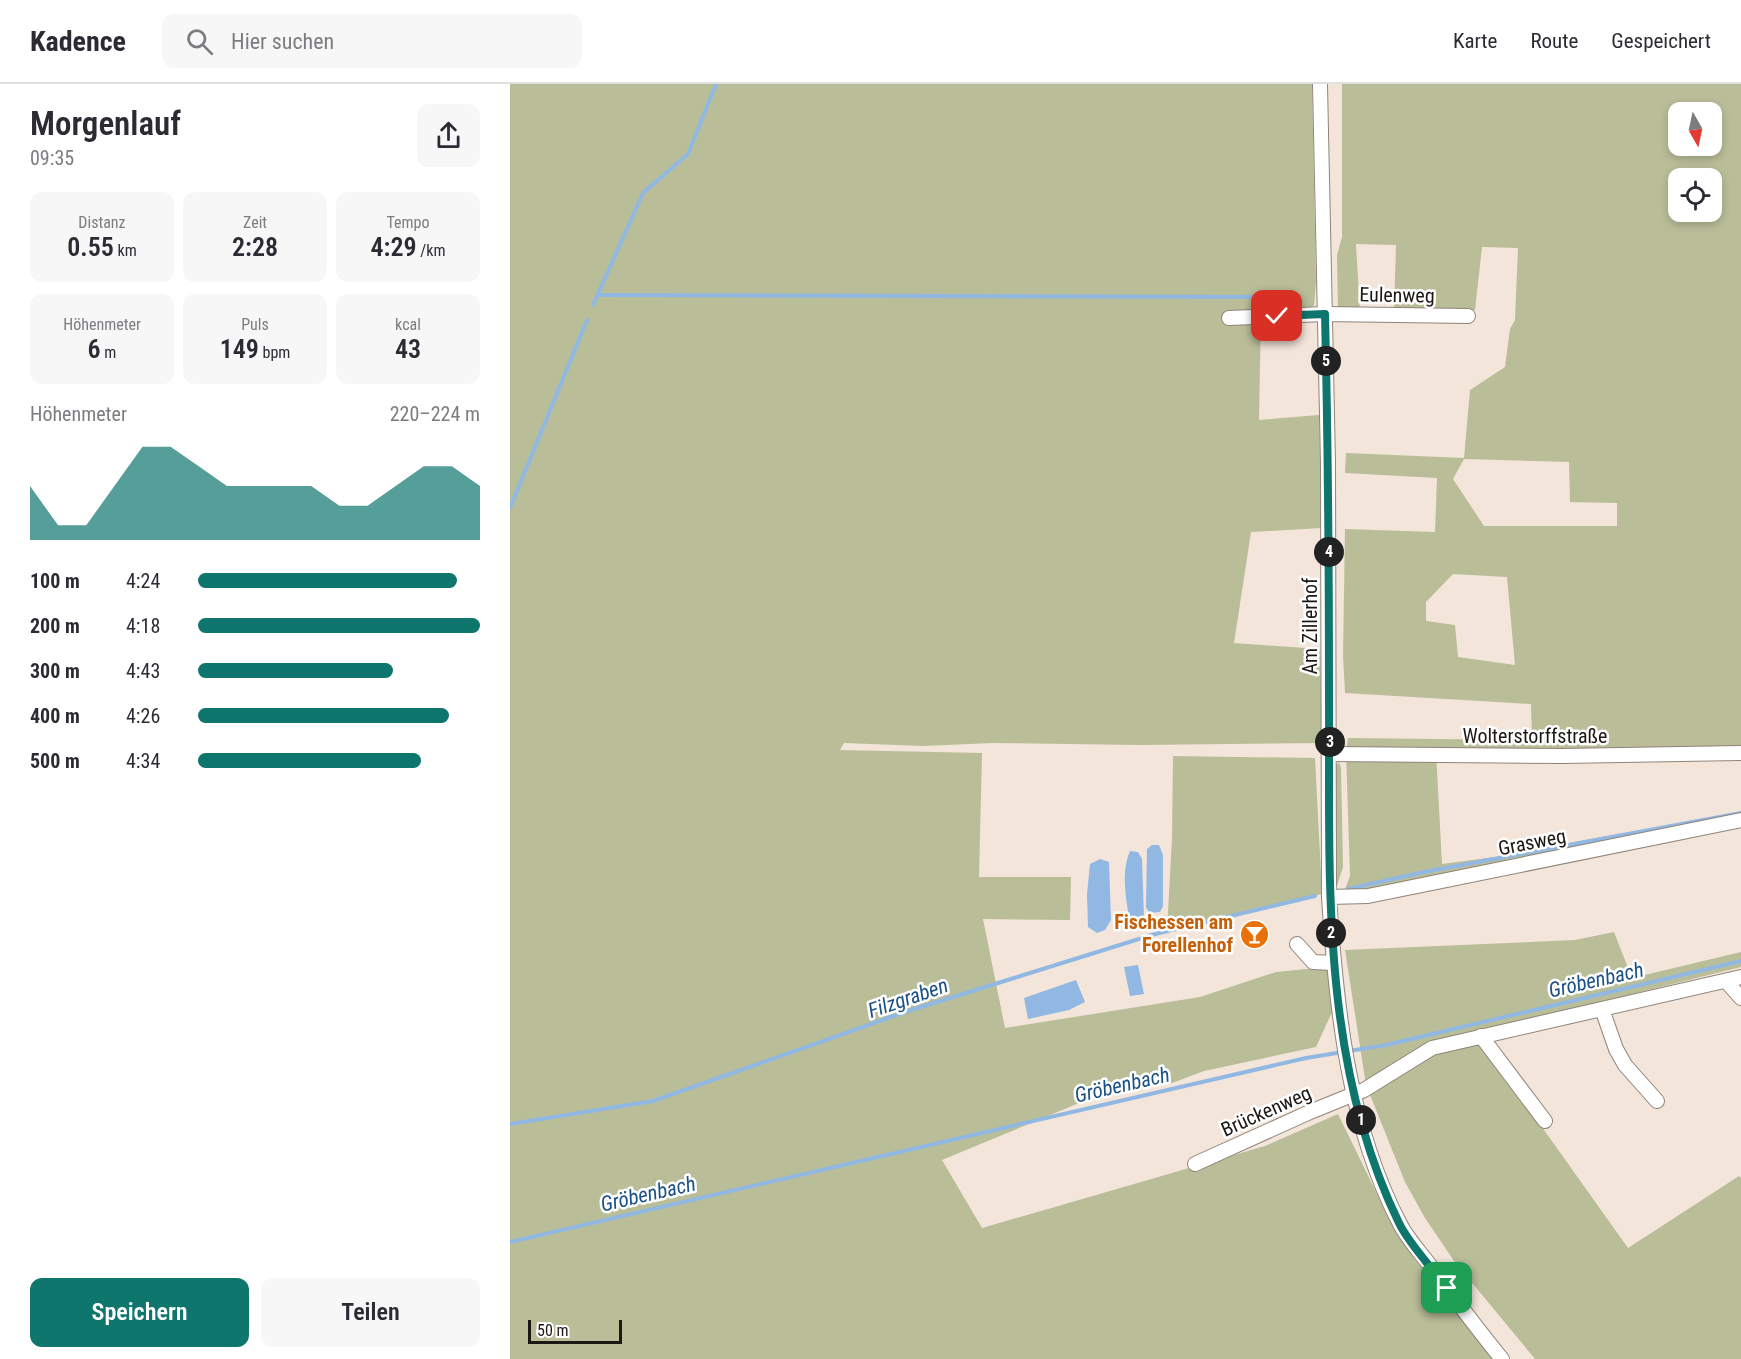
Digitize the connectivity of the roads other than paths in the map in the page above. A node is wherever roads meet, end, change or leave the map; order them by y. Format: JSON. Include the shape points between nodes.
{"nodes":[{"id":1,"x":1320,"y":84,"type":"edge"},
{"id":2,"x":1325,"y":314,"type":"junction"},
{"id":3,"x":1468,"y":316,"type":"dead end"},
{"id":4,"x":1229,"y":318,"type":"dead end"},
{"id":5,"x":1741,"y":753,"type":"edge"},
{"id":6,"x":1330,"y":754,"type":"junction"},
{"id":7,"x":1741,"y":820,"type":"edge"},
{"id":8,"x":1329,"y":897,"type":"junction"},
{"id":9,"x":1297,"y":944,"type":"dead end"},
{"id":10,"x":1333,"y":963,"type":"junction"},
{"id":11,"x":1741,"y":977,"type":"edge"},
{"id":12,"x":1726,"y":981,"type":"junction"},
{"id":13,"x":1741,"y":998,"type":"edge"},
{"id":14,"x":1602,"y":1009,"type":"junction"},
{"id":15,"x":1481,"y":1036,"type":"junction"},
{"id":16,"x":1354,"y":1093,"type":"junction"},
{"id":17,"x":1657,"y":1101,"type":"dead end"},
{"id":18,"x":1545,"y":1120,"type":"dead end"},
{"id":19,"x":1195,"y":1164,"type":"dead end"},
{"id":20,"x":1502,"y":1359,"type":"edge"}],
"edges":[{"from":1,"to":2,"type":"street","name":"Am Zillerhof"},
{"from":2,"to":3,"type":"street","name":"Eulenweg"},
{"from":2,"to":4,"type":"street","name":"Eulenweg"},
{"from":2,"to":6,"type":"street","name":"Am Zillerhof"},
{"from":5,"to":6,"type":"street","name":"Wolterstorffstraße"},
{"from":6,"to":8,"type":"street","name":"Am Zillerhof"},
{"from":7,"to":8,"type":"street","name":"Grasweg","via":[[1368,896]]},
{"from":8,"to":10,"type":"street","name":"Am Zillerhof"},
{"from":9,"to":10,"type":"street","via":[[1313,962]]},
{"from":10,"to":16,"type":"street","name":"Am Zillerhof"},
{"from":11,"to":12,"type":"street","name":"Brückenweg"},
{"from":12,"to":13,"type":"street"},
{"from":12,"to":14,"type":"street","name":"Brückenweg"},
{"from":14,"to":15,"type":"street","name":"Brückenweg"},
{"from":14,"to":17,"type":"street","via":[[1625,1065]]},
{"from":15,"to":16,"type":"street","name":"Brückenweg","via":[[1432,1048]]},
{"from":15,"to":18,"type":"street"},
{"from":16,"to":19,"type":"street","name":"Brückenweg"},
{"from":16,"to":20,"type":"street","name":"Am Zillerhof","via":[[1373,1163],[1401,1226]]}]}
